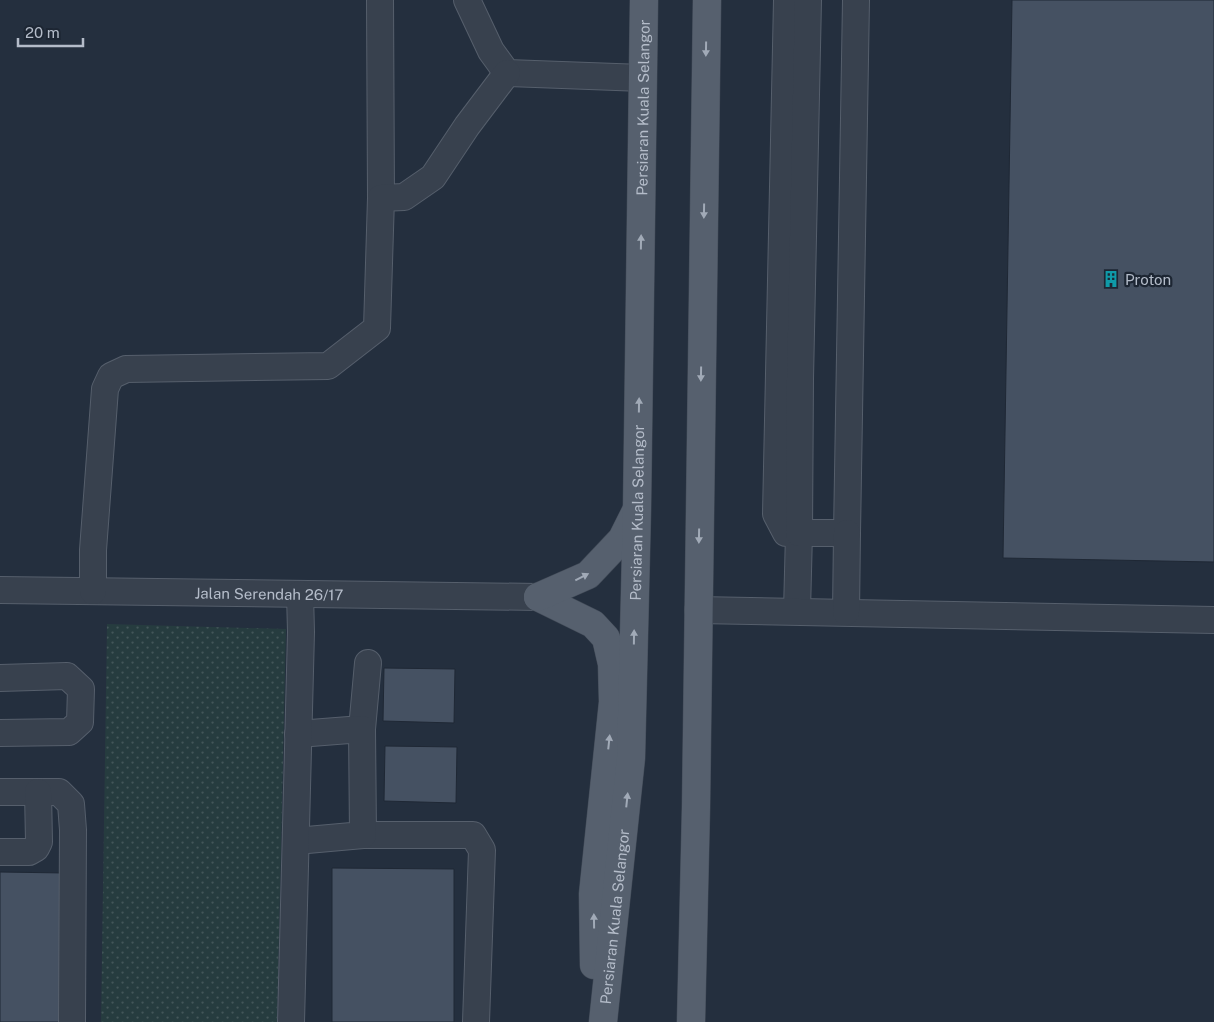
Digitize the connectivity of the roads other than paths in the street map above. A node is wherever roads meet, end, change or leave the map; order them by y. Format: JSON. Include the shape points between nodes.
{"nodes":[{"id":1,"x":380,"y":0,"type":"edge"},
{"id":2,"x":467,"y":0,"type":"edge"},
{"id":3,"x":644,"y":0,"type":"edge"},
{"id":4,"x":706,"y":0,"type":"edge"},
{"id":5,"x":787,"y":0,"type":"edge"},
{"id":6,"x":808,"y":0,"type":"edge"},
{"id":7,"x":856,"y":0,"type":"edge"},
{"id":8,"x":507,"y":73,"type":"junction"},
{"id":9,"x":643,"y":78,"type":"junction"},
{"id":10,"x":381,"y":198,"type":"junction"},
{"id":11,"x":638,"y":509,"type":"junction"},
{"id":12,"x":800,"y":533,"type":"junction"},
{"id":13,"x":846,"y":533,"type":"junction"},
{"id":14,"x":0,"y":590,"type":"edge"},
{"id":15,"x":93,"y":591,"type":"junction"},
{"id":16,"x":300,"y":594,"type":"junction"},
{"id":17,"x":538,"y":597,"type":"junction"},
{"id":18,"x":698,"y":610,"type":"junction"},
{"id":19,"x":797,"y":611,"type":"junction"},
{"id":20,"x":846,"y":612,"type":"junction"},
{"id":21,"x":1214,"y":620,"type":"edge"},
{"id":22,"x":368,"y":663,"type":"dead end"},
{"id":23,"x":0,"y":678,"type":"edge"},
{"id":24,"x":362,"y":729,"type":"junction"},
{"id":25,"x":0,"y":733,"type":"edge"},
{"id":26,"x":298,"y":734,"type":"junction"},
{"id":27,"x":0,"y":792,"type":"edge"},
{"id":28,"x":38,"y":792,"type":"junction"},
{"id":29,"x":363,"y":835,"type":"junction"},
{"id":30,"x":296,"y":841,"type":"junction"},
{"id":31,"x":0,"y":852,"type":"edge"},
{"id":32,"x":72,"y":1022,"type":"edge"},
{"id":33,"x":291,"y":1022,"type":"edge"},
{"id":34,"x":476,"y":1022,"type":"edge"},
{"id":35,"x":596,"y":1022,"type":"edge"},
{"id":36,"x":603,"y":1022,"type":"edge"},
{"id":37,"x":691,"y":1022,"type":"edge"}],
"edges":[{"from":1,"to":10,"type":"street"},
{"from":2,"to":8,"type":"street","via":[[491,51]]},
{"from":3,"to":9,"type":"main road","name":"Persiaran Kuala Selangor"},
{"from":4,"to":18,"type":"main road","one_way":true},
{"from":5,"to":12,"type":"street","via":[[776,514],[786,533]]},
{"from":6,"to":12,"type":"street"},
{"from":7,"to":13,"type":"street"},
{"from":8,"to":9,"type":"street"},
{"from":8,"to":10,"type":"street","via":[[433,176],[404,197]]},
{"from":11,"to":9,"type":"main road","name":"Persiaran Kuala Selangor","one_way":true},
{"from":10,"to":15,"type":"street","via":[[377,328],[328,366],[126,369],[111,376],[105,389]]},
{"from":17,"to":11,"type":"main road","one_way":true,"via":[[588,575],[622,538]]},
{"from":36,"to":11,"type":"main road","name":"Persiaran Kuala Selangor","one_way":true,"via":[[631,758]]},
{"from":12,"to":13,"type":"street"},
{"from":12,"to":19,"type":"street"},
{"from":13,"to":20,"type":"street"},
{"from":14,"to":15,"type":"street","name":"Jalan Serendah 26/17"},
{"from":15,"to":16,"type":"street","name":"Jalan Serendah 26/17"},
{"from":16,"to":17,"type":"street","name":"Jalan Serendah 26/17"},
{"from":16,"to":26,"type":"street"},
{"from":35,"to":17,"type":"main road","one_way":true,"via":[[593,894],[613,702],[612,664],[606,638],[593,624]]},
{"from":18,"to":19,"type":"street"},
{"from":18,"to":37,"type":"main road"},
{"from":19,"to":20,"type":"street"},
{"from":20,"to":21,"type":"street"},
{"from":22,"to":24,"type":"street"},
{"from":23,"to":25,"type":"street","via":[[67,676],[81,689],[80,722],[69,732]]},
{"from":24,"to":26,"type":"street"},
{"from":24,"to":29,"type":"street"},
{"from":26,"to":30,"type":"street"},
{"from":27,"to":28,"type":"street"},
{"from":28,"to":31,"type":"street","via":[[39,842],[36,848],[29,852]]},
{"from":28,"to":32,"type":"street","via":[[59,792],[72,804]]},
{"from":29,"to":30,"type":"street"},
{"from":29,"to":34,"type":"street","via":[[473,835],[482,850]]},
{"from":30,"to":33,"type":"street"}]}
